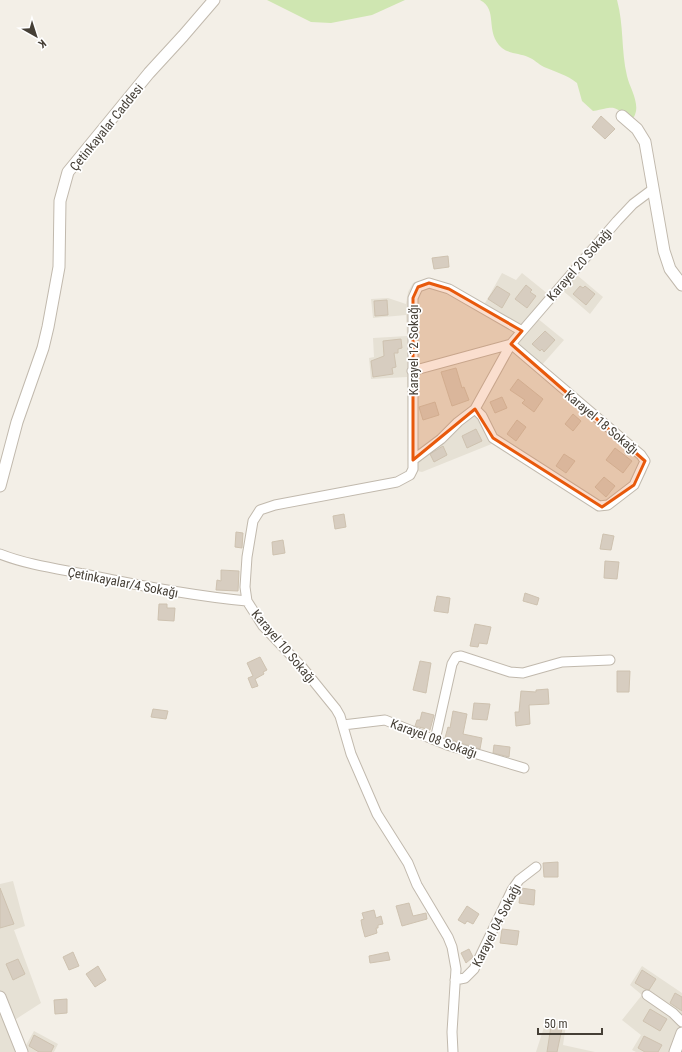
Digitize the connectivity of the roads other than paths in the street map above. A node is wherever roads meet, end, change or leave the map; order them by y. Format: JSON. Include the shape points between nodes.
{"nodes":[{"id":1,"x":214,"y":0,"type":"edge"},
{"id":2,"x":622,"y":116,"type":"dead end"},
{"id":3,"x":653,"y":190,"type":"junction"},
{"id":4,"x":682,"y":285,"type":"edge"},
{"id":5,"x":522,"y":331,"type":"junction"},
{"id":6,"x":511,"y":344,"type":"junction"},
{"id":7,"x":412,"y":371,"type":"junction"},
{"id":8,"x":475,"y":409,"type":"junction"},
{"id":9,"x":413,"y":460,"type":"junction"},
{"id":10,"x":0,"y":486,"type":"edge"},
{"id":11,"x":0,"y":554,"type":"edge"},
{"id":12,"x":248,"y":601,"type":"junction"},
{"id":13,"x":610,"y":660,"type":"dead end"},
{"id":14,"x":343,"y":725,"type":"junction"},
{"id":15,"x":435,"y":740,"type":"junction"},
{"id":16,"x":524,"y":768,"type":"dead end"},
{"id":17,"x":536,"y":867,"type":"dead end"},
{"id":18,"x":455,"y":980,"type":"junction"},
{"id":19,"x":647,"y":995,"type":"dead end"},
{"id":20,"x":0,"y":998,"type":"edge"},
{"id":21,"x":682,"y":1022,"type":"edge"},
{"id":22,"x":682,"y":1033,"type":"edge"},
{"id":23,"x":22,"y":1052,"type":"edge"},
{"id":24,"x":453,"y":1052,"type":"edge"},
{"id":25,"x":675,"y":1052,"type":"edge"}],
"edges":[{"from":1,"to":10,"type":"street","name":"Çetinkayalar Caddesi","via":[[148,73],[68,172],[60,201],[59,267],[48,327],[17,422]]},
{"from":2,"to":3,"type":"street","via":[[637,129],[645,142]]},
{"from":3,"to":4,"type":"street","via":[[666,261]]},
{"from":3,"to":5,"type":"street","name":"Karayel 20 Sokağı","via":[[633,204],[617,221]]},
{"from":5,"to":6,"type":"street","name":"Karayel 20 Sokağı"},
{"from":5,"to":7,"type":"street","name":"Karayel 12 Sokağı","via":[[449,289],[429,283],[422,284],[415,291],[413,298]]},
{"from":6,"to":7,"type":"street"},
{"from":6,"to":8,"type":"street"},
{"from":6,"to":8,"type":"street","name":"Karayel 18 Sokağı","via":[[641,455],[645,461],[637,482],[608,506],[599,506],[490,436],[482,416]]},
{"from":7,"to":9,"type":"street","name":"Karayel 12 Sokağı"},
{"from":8,"to":9,"type":"street"},
{"from":9,"to":12,"type":"street","name":"Karayel 10 Sokağı","via":[[410,475],[397,482],[260,510],[253,521],[247,556],[245,587]]},
{"from":11,"to":12,"type":"street","name":"Çetinkayalar/4 Sokağı","via":[[40,565],[157,589]]},
{"from":12,"to":14,"type":"street","name":"Karayel 10 Sokağı","via":[[264,626],[324,692]]},
{"from":13,"to":15,"type":"street","via":[[562,662],[523,673],[510,672],[461,656],[456,657],[452,664]]},
{"from":14,"to":15,"type":"street","name":"Karayel 08 Sokağı","via":[[385,720]]},
{"from":14,"to":18,"type":"street","name":"Karayel 10 Sokağı","via":[[356,767],[377,814],[408,863],[424,899],[448,937],[455,958]]},
{"from":15,"to":16,"type":"street","name":"Karayel 08 Sokağı"},
{"from":17,"to":18,"type":"street","name":"Karayel 04 Sokağı","via":[[512,890],[474,969],[464,978]]},
{"from":18,"to":24,"type":"street","name":"Karayel 10 Sokağı"},
{"from":19,"to":21,"type":"street"},
{"from":20,"to":23,"type":"street"},
{"from":22,"to":25,"type":"street"}]}
